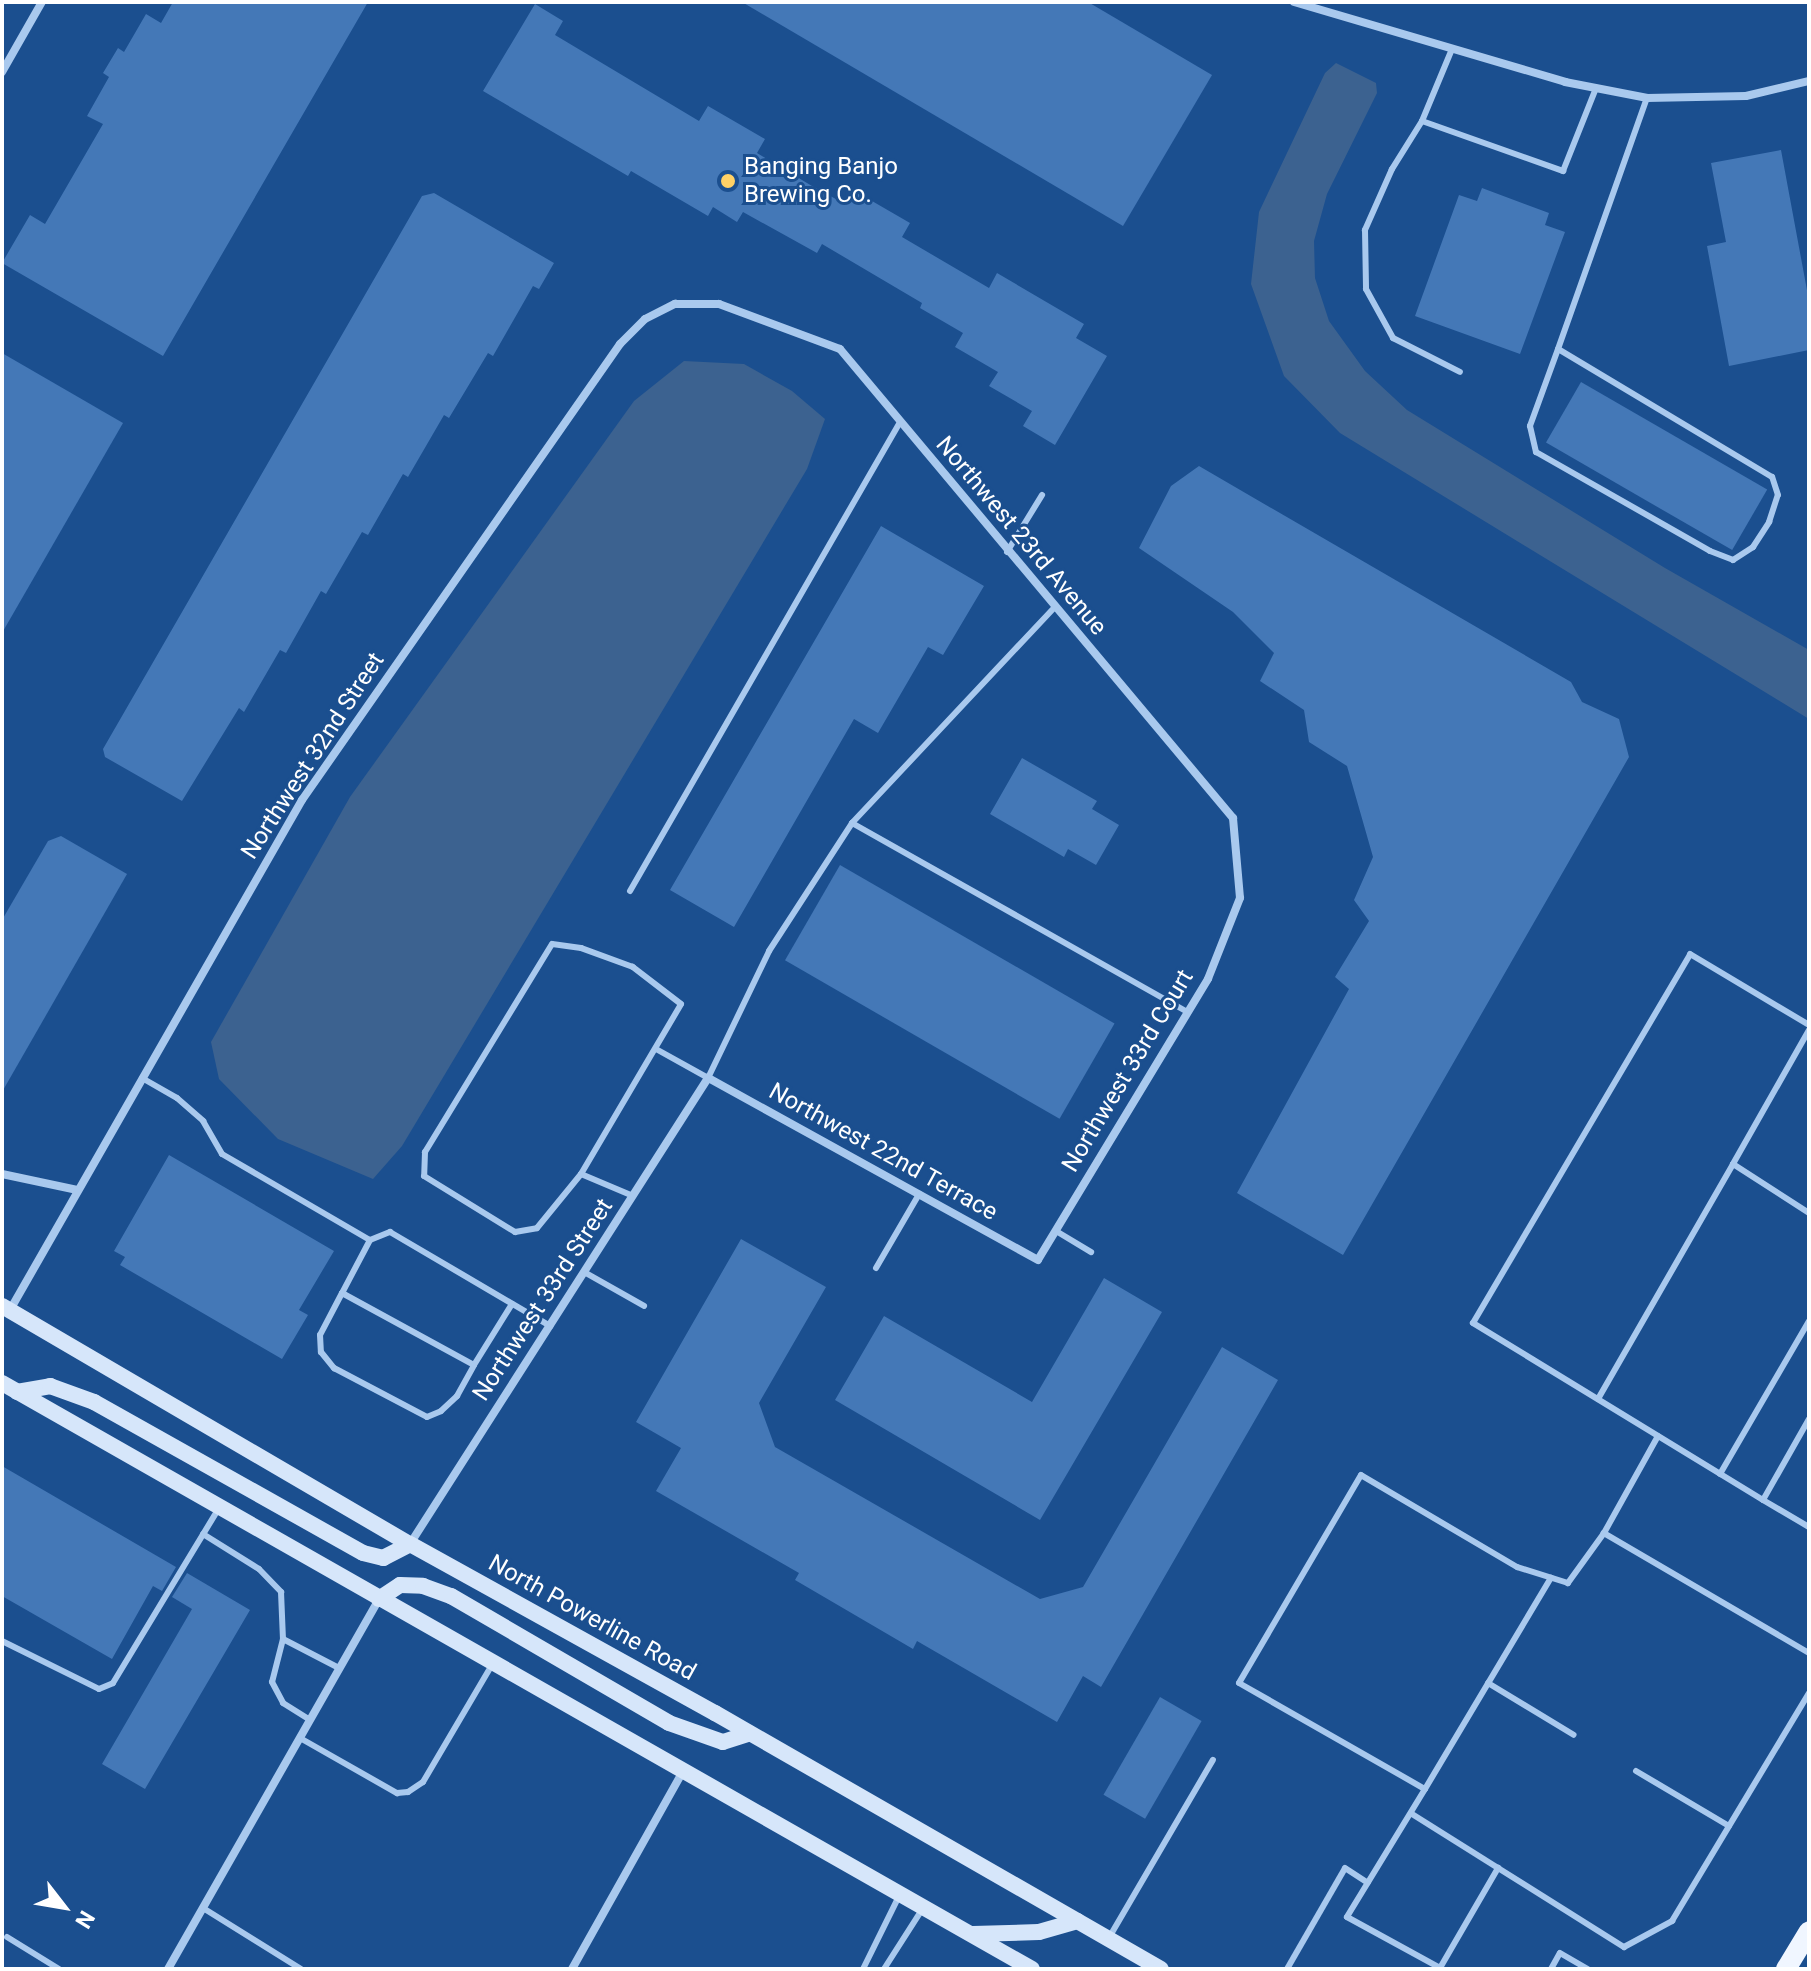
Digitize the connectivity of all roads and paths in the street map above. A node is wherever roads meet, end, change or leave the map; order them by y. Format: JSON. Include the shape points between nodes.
{"nodes":[{"id":1,"x":42,"y":2,"type":"edge"},
{"id":2,"x":1294,"y":2,"type":"edge"},
{"id":3,"x":1452,"y":49,"type":"junction"},
{"id":4,"x":2,"y":72,"type":"edge"},
{"id":5,"x":1809,"y":81,"type":"edge"},
{"id":6,"x":1596,"y":88,"type":"junction"},
{"id":7,"x":1647,"y":98,"type":"junction"},
{"id":8,"x":1422,"y":121,"type":"junction"},
{"id":9,"x":675,"y":304,"type":"joint"},
{"id":10,"x":1558,"y":349,"type":"junction"},
{"id":11,"x":1460,"y":372,"type":"dead end"},
{"id":12,"x":900,"y":422,"type":"junction"},
{"id":13,"x":1042,"y":495,"type":"dead end"},
{"id":14,"x":1007,"y":552,"type":"junction"},
{"id":15,"x":1054,"y":608,"type":"junction"},
{"id":16,"x":852,"y":823,"type":"junction"},
{"id":17,"x":630,"y":891,"type":"dead end"},
{"id":18,"x":1240,"y":898,"type":"joint"},
{"id":19,"x":1187,"y":1012,"type":"junction"},
{"id":20,"x":1809,"y":1027,"type":"edge"},
{"id":21,"x":656,"y":1049,"type":"junction"},
{"id":22,"x":142,"y":1078,"type":"junction"},
{"id":23,"x":708,"y":1078,"type":"junction"},
{"id":24,"x":1733,"y":1164,"type":"junction"},
{"id":25,"x":2,"y":1174,"type":"edge"},
{"id":26,"x":581,"y":1174,"type":"junction"},
{"id":27,"x":77,"y":1190,"type":"junction"},
{"id":28,"x":919,"y":1194,"type":"junction"},
{"id":29,"x":633,"y":1196,"type":"junction"},
{"id":30,"x":1809,"y":1213,"type":"edge"},
{"id":31,"x":1056,"y":1231,"type":"junction"},
{"id":32,"x":370,"y":1240,"type":"junction"},
{"id":33,"x":1091,"y":1252,"type":"dead end"},
{"id":34,"x":1038,"y":1260,"type":"joint"},
{"id":35,"x":876,"y":1268,"type":"dead end"},
{"id":36,"x":584,"y":1272,"type":"junction"},
{"id":37,"x":342,"y":1293,"type":"junction"},
{"id":38,"x":512,"y":1304,"type":"junction"},
{"id":39,"x":644,"y":1306,"type":"dead end"},
{"id":40,"x":6,"y":1308,"type":"edge"},
{"id":41,"x":1809,"y":1321,"type":"edge"},
{"id":42,"x":550,"y":1326,"type":"junction"},
{"id":43,"x":474,"y":1365,"type":"junction"},
{"id":44,"x":10,"y":1387,"type":"edge"},
{"id":45,"x":1598,"y":1399,"type":"junction"},
{"id":46,"x":1809,"y":1419,"type":"edge"},
{"id":47,"x":1658,"y":1436,"type":"junction"},
{"id":48,"x":1720,"y":1474,"type":"junction"},
{"id":49,"x":1763,"y":1500,"type":"junction"},
{"id":50,"x":219,"y":1507,"type":"junction"},
{"id":51,"x":1809,"y":1527,"type":"edge"},
{"id":52,"x":1604,"y":1533,"type":"junction"},
{"id":53,"x":203,"y":1534,"type":"junction"},
{"id":54,"x":410,"y":1544,"type":"junction"},
{"id":55,"x":1551,"y":1578,"type":"junction"},
{"id":56,"x":379,"y":1599,"type":"junction"},
{"id":57,"x":283,"y":1639,"type":"junction"},
{"id":58,"x":2,"y":1641,"type":"edge"},
{"id":59,"x":1809,"y":1653,"type":"edge"},
{"id":60,"x":493,"y":1663,"type":"junction"},
{"id":61,"x":339,"y":1668,"type":"junction"},
{"id":62,"x":1488,"y":1683,"type":"junction"},
{"id":63,"x":1809,"y":1693,"type":"edge"},
{"id":64,"x":310,"y":1720,"type":"junction"},
{"id":65,"x":750,"y":1733,"type":"junction"},
{"id":66,"x":1574,"y":1735,"type":"dead end"},
{"id":67,"x":300,"y":1738,"type":"junction"},
{"id":68,"x":1213,"y":1760,"type":"dead end"},
{"id":69,"x":684,"y":1770,"type":"junction"},
{"id":70,"x":1636,"y":1771,"type":"dead end"},
{"id":71,"x":1425,"y":1789,"type":"junction"},
{"id":72,"x":1412,"y":1814,"type":"junction"},
{"id":73,"x":1729,"y":1826,"type":"junction"},
{"id":74,"x":1498,"y":1868,"type":"junction"},
{"id":75,"x":1368,"y":1883,"type":"junction"},
{"id":76,"x":900,"y":1894,"type":"junction"},
{"id":77,"x":923,"y":1907,"type":"junction"},
{"id":78,"x":203,"y":1908,"type":"junction"},
{"id":79,"x":1077,"y":1921,"type":"junction"},
{"id":80,"x":1809,"y":1931,"type":"edge"},
{"id":81,"x":971,"y":1934,"type":"junction"},
{"id":82,"x":7,"y":1937,"type":"dead end"},
{"id":83,"x":1108,"y":1939,"type":"junction"},
{"id":84,"x":59,"y":1969,"type":"edge"},
{"id":85,"x":168,"y":1969,"type":"edge"},
{"id":86,"x":301,"y":1969,"type":"edge"},
{"id":87,"x":572,"y":1969,"type":"edge"},
{"id":88,"x":863,"y":1969,"type":"edge"},
{"id":89,"x":884,"y":1969,"type":"edge"},
{"id":90,"x":1032,"y":1969,"type":"edge"},
{"id":91,"x":1161,"y":1969,"type":"edge"},
{"id":92,"x":1287,"y":1969,"type":"edge"},
{"id":93,"x":1551,"y":1969,"type":"edge"},
{"id":94,"x":1588,"y":1969,"type":"edge"},
{"id":95,"x":1786,"y":1969,"type":"edge"}],
"edges":[{"from":1,"to":4,"type":"street"},
{"from":2,"to":3,"type":"street"},
{"from":3,"to":6,"type":"street"},
{"from":3,"to":8,"type":"lane"},
{"from":5,"to":7,"type":"street","via":[[1746,96]]},
{"from":6,"to":7,"type":"street"},
{"from":6,"to":8,"type":"lane","via":[[1563,171]]},
{"from":7,"to":10,"type":"lane"},
{"from":8,"to":11,"type":"lane","via":[[1392,169],[1365,230],[1366,289],[1393,338]]},
{"from":9,"to":12,"type":"street","name":"Northwest 23rd Avenue","via":[[719,304],[840,349]]},
{"from":9,"to":22,"type":"street","name":"Northwest 32nd Street","via":[[645,319],[620,344],[302,800]]},
{"from":10,"to":10,"type":"lane","via":[[1772,477],[1778,495],[1753,547],[1733,560],[1710,551],[1536,452],[1530,426]]},
{"from":12,"to":14,"type":"street","name":"Northwest 23rd Avenue"},
{"from":12,"to":17,"type":"lane"},
{"from":13,"to":14,"type":"lane"},
{"from":14,"to":15,"type":"street","name":"Northwest 23rd Avenue"},
{"from":15,"to":16,"type":"lane"},
{"from":15,"to":18,"type":"street","name":"Northwest 23rd Avenue","via":[[1233,818]]},
{"from":16,"to":19,"type":"lane"},
{"from":16,"to":23,"type":"lane","via":[[769,951]]},
{"from":18,"to":19,"type":"street","name":"Northwest 33rd Court","via":[[1208,979]]},
{"from":19,"to":31,"type":"street","name":"Northwest 33rd Court"},
{"from":20,"to":24,"type":"lane"},
{"from":20,"to":45,"type":"lane","via":[[1690,954],[1473,1323]]},
{"from":21,"to":23,"type":"lane"},
{"from":21,"to":26,"type":"lane"},
{"from":21,"to":26,"type":"lane","via":[[681,1004],[633,967],[581,948],[552,944],[425,1152],[424,1176],[515,1232],[537,1228]]},
{"from":22,"to":27,"type":"street","name":"Northwest 32nd Street"},
{"from":22,"to":32,"type":"lane","via":[[203,1121],[222,1154]]},
{"from":23,"to":28,"type":"street","name":"Northwest 22nd Terrace"},
{"from":23,"to":29,"type":"street","name":"Northwest 33rd Street"},
{"from":24,"to":30,"type":"lane"},
{"from":24,"to":45,"type":"lane"},
{"from":25,"to":27,"type":"street"},
{"from":26,"to":29,"type":"lane"},
{"from":27,"to":40,"type":"street","name":"Northwest 32nd Street"},
{"from":28,"to":34,"type":"street","name":"Northwest 22nd Terrace"},
{"from":28,"to":35,"type":"lane"},
{"from":29,"to":36,"type":"street","name":"Northwest 33rd Street"},
{"from":31,"to":33,"type":"lane"},
{"from":31,"to":34,"type":"street","name":"Northwest 33rd Court"},
{"from":32,"to":37,"type":"lane"},
{"from":32,"to":38,"type":"lane","via":[[390,1232]]},
{"from":36,"to":39,"type":"lane"},
{"from":36,"to":42,"type":"street","name":"Northwest 33rd Street"},
{"from":37,"to":43,"type":"lane"},
{"from":37,"to":43,"type":"lane","via":[[320,1335],[321,1352],[334,1368],[427,1417],[457,1396]]},
{"from":38,"to":42,"type":"lane"},
{"from":38,"to":43,"type":"lane"},
{"from":40,"to":54,"type":"main road","name":"North Powerline Road"},
{"from":41,"to":48,"type":"lane"},
{"from":42,"to":54,"type":"street","name":"Northwest 33rd Street"},
{"from":44,"to":50,"type":"main road"},
{"from":44,"to":54,"type":"main road","via":[[50,1386],[94,1402],[363,1553],[383,1558]]},
{"from":45,"to":47,"type":"lane"},
{"from":46,"to":49,"type":"lane"},
{"from":47,"to":48,"type":"lane"},
{"from":47,"to":52,"type":"lane"},
{"from":48,"to":49,"type":"lane"},
{"from":49,"to":51,"type":"lane"},
{"from":50,"to":53,"type":"lane"},
{"from":50,"to":56,"type":"main road"},
{"from":52,"to":55,"type":"lane","via":[[1568,1583]]},
{"from":52,"to":59,"type":"lane"},
{"from":53,"to":57,"type":"lane","via":[[259,1569],[281,1592]]},
{"from":53,"to":58,"type":"lane","via":[[113,1683],[99,1689]]},
{"from":54,"to":65,"type":"main road","name":"North Powerline Road"},
{"from":55,"to":62,"type":"lane"},
{"from":55,"to":71,"type":"lane","via":[[1517,1567],[1361,1475],[1353,1488],[1239,1683]]},
{"from":56,"to":60,"type":"main road"},
{"from":56,"to":61,"type":"street"},
{"from":56,"to":65,"type":"main road","via":[[400,1585],[451,1596],[669,1723],[723,1742]]},
{"from":57,"to":61,"type":"lane"},
{"from":57,"to":64,"type":"lane","via":[[272,1682],[283,1703]]},
{"from":60,"to":67,"type":"lane","via":[[423,1782],[397,1793]]},
{"from":60,"to":69,"type":"main road"},
{"from":61,"to":64,"type":"street"},
{"from":62,"to":66,"type":"lane"},
{"from":62,"to":71,"type":"lane"},
{"from":63,"to":73,"type":"lane"},
{"from":64,"to":67,"type":"street"},
{"from":65,"to":79,"type":"main road","name":"North Powerline Road"},
{"from":67,"to":78,"type":"street"},
{"from":68,"to":83,"type":"lane"},
{"from":69,"to":76,"type":"main road"},
{"from":69,"to":87,"type":"street"},
{"from":70,"to":73,"type":"lane"},
{"from":71,"to":72,"type":"lane"},
{"from":72,"to":74,"type":"lane"},
{"from":72,"to":75,"type":"lane"},
{"from":73,"to":74,"type":"lane","via":[[1672,1921],[1624,1947]]},
{"from":74,"to":75,"type":"lane","via":[[1440,1968],[1347,1917]]},
{"from":75,"to":92,"type":"lane","via":[[1345,1868]]},
{"from":76,"to":77,"type":"main road"},
{"from":76,"to":88,"type":"lane"},
{"from":77,"to":81,"type":"main road"},
{"from":77,"to":89,"type":"lane"},
{"from":78,"to":85,"type":"street"},
{"from":78,"to":86,"type":"lane"},
{"from":79,"to":81,"type":"main road","via":[[1039,1932]]},
{"from":79,"to":83,"type":"main road","name":"North Powerline Road"},
{"from":80,"to":95,"type":"main road"},
{"from":81,"to":90,"type":"main road"},
{"from":82,"to":84,"type":"lane"},
{"from":83,"to":91,"type":"main road","name":"North Powerline Road"},
{"from":93,"to":94,"type":"lane","via":[[1560,1953]]}]}
